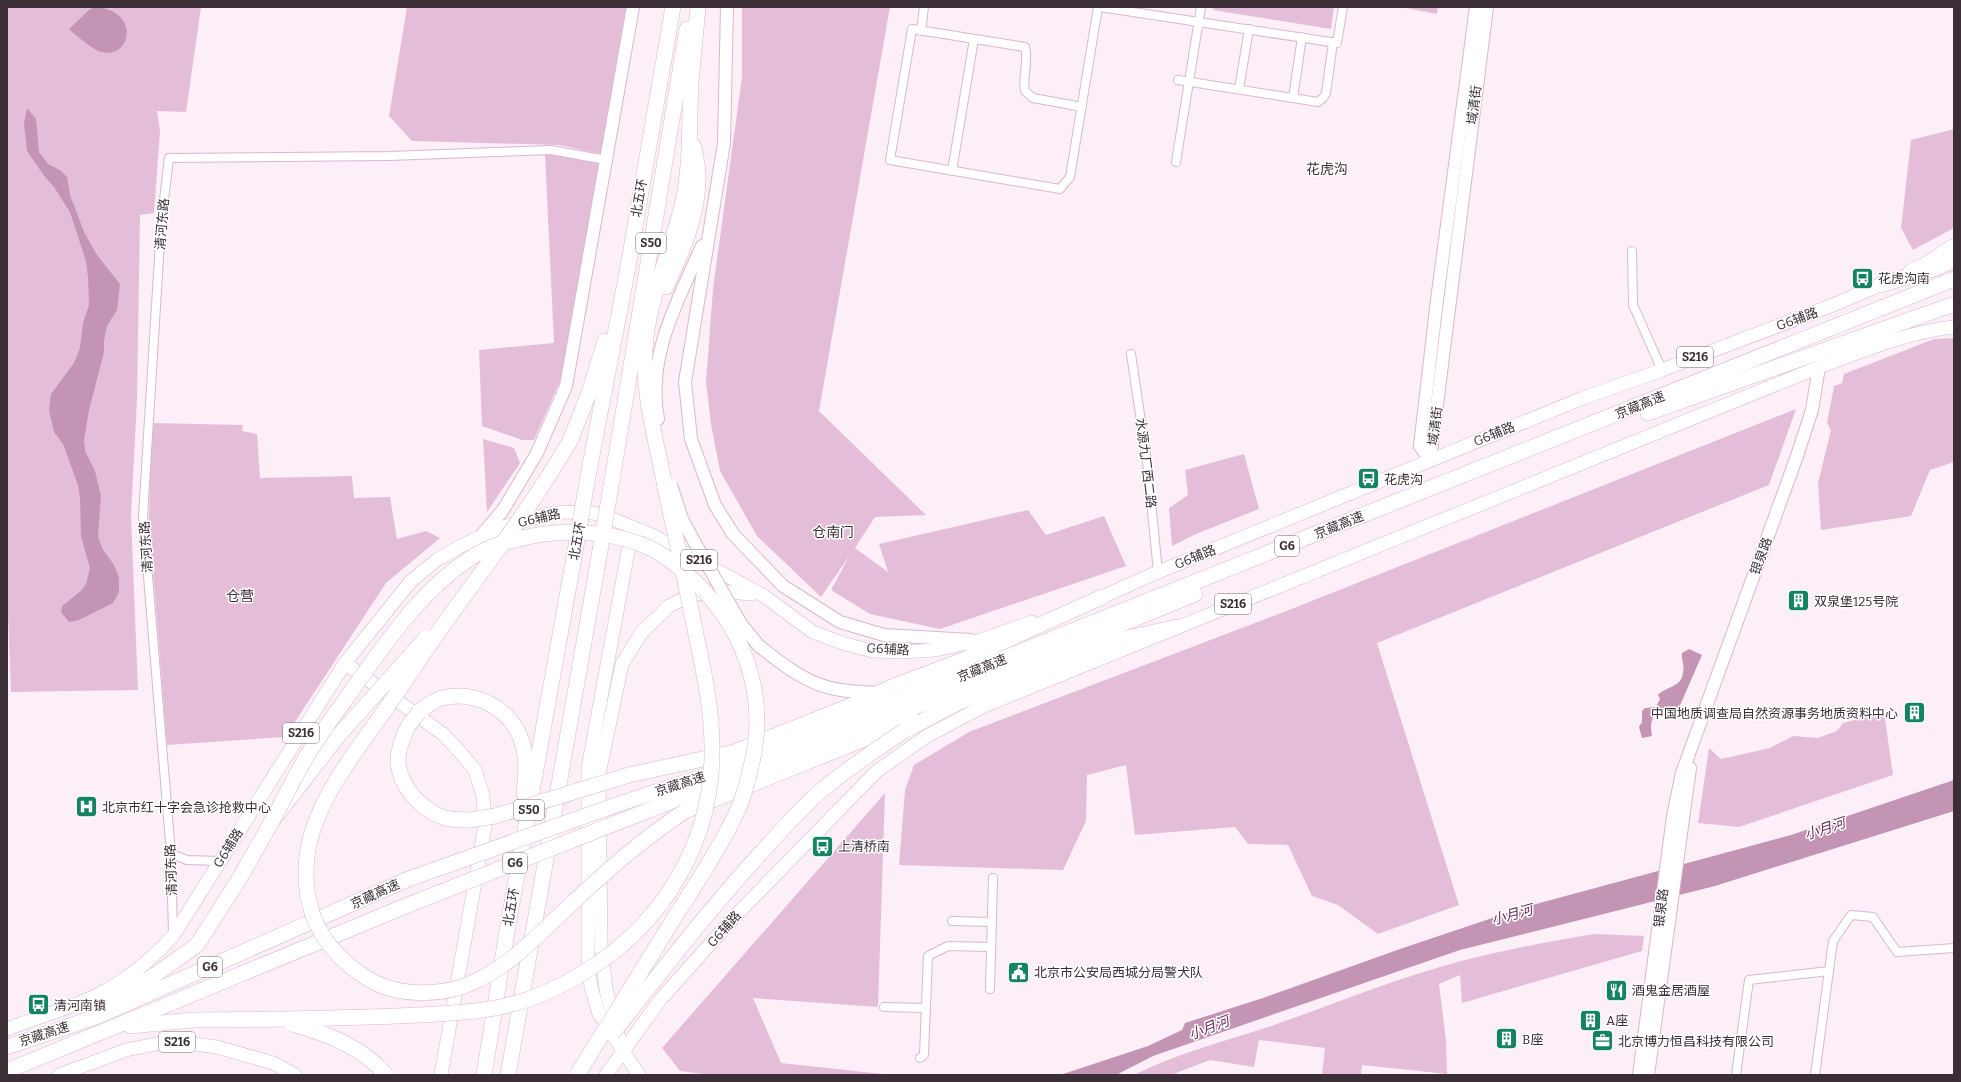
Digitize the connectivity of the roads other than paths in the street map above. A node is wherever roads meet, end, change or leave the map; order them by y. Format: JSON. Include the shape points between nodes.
{"nodes":[{"id":1,"x":633,"y":7,"type":"edge"},
{"id":2,"x":673,"y":7,"type":"edge"},
{"id":3,"x":691,"y":7,"type":"edge"},
{"id":4,"x":698,"y":7,"type":"edge"},
{"id":5,"x":727,"y":7,"type":"edge"},
{"id":6,"x":924,"y":7,"type":"edge"},
{"id":7,"x":1099,"y":7,"type":"edge"},
{"id":8,"x":1201,"y":7,"type":"edge"},
{"id":9,"x":1343,"y":7,"type":"edge"},
{"id":10,"x":1476,"y":7,"type":"edge"},
{"id":11,"x":1487,"y":7,"type":"edge"},
{"id":12,"x":1198,"y":22,"type":"junction"},
{"id":13,"x":1249,"y":29,"type":"junction"},
{"id":14,"x":921,"y":31,"type":"junction"},
{"id":15,"x":1302,"y":38,"type":"junction"},
{"id":16,"x":974,"y":39,"type":"junction"},
{"id":17,"x":1333,"y":42,"type":"junction"},
{"id":18,"x":1178,"y":80,"type":"dead end"},
{"id":19,"x":1189,"y":81,"type":"junction"},
{"id":20,"x":1239,"y":89,"type":"junction"},
{"id":21,"x":1293,"y":98,"type":"junction"},
{"id":22,"x":1082,"y":107,"type":"junction"},
{"id":23,"x":606,"y":160,"type":"junction"},
{"id":24,"x":1176,"y":162,"type":"dead end"},
{"id":25,"x":952,"y":171,"type":"junction"},
{"id":26,"x":709,"y":231,"type":"junction"},
{"id":27,"x":1954,"y":245,"type":"edge"},
{"id":28,"x":1632,"y":251,"type":"dead end"},
{"id":29,"x":1954,"y":260,"type":"edge"},
{"id":30,"x":628,"y":267,"type":"junction"},
{"id":31,"x":1954,"y":279,"type":"edge"},
{"id":32,"x":1880,"y":285,"type":"junction"},
{"id":33,"x":1954,"y":304,"type":"edge"},
{"id":34,"x":1954,"y":327,"type":"edge"},
{"id":35,"x":1131,"y":354,"type":"dead end"},
{"id":36,"x":1819,"y":367,"type":"junction"},
{"id":37,"x":1662,"y":370,"type":"junction"},
{"id":38,"x":1430,"y":460,"type":"junction"},
{"id":39,"x":668,"y":486,"type":"junction"},
{"id":40,"x":633,"y":527,"type":"junction"},
{"id":41,"x":481,"y":536,"type":"junction"},
{"id":42,"x":1158,"y":572,"type":"junction"},
{"id":43,"x":764,"y":596,"type":"junction"},
{"id":44,"x":1102,"y":597,"type":"junction"},
{"id":45,"x":459,"y":602,"type":"junction"},
{"id":46,"x":1177,"y":627,"type":"junction"},
{"id":47,"x":981,"y":640,"type":"junction"},
{"id":48,"x":345,"y":663,"type":"junction"},
{"id":49,"x":879,"y":693,"type":"junction"},
{"id":50,"x":957,"y":703,"type":"junction"},
{"id":51,"x":272,"y":821,"type":"junction"},
{"id":52,"x":171,"y":854,"type":"junction"},
{"id":53,"x":220,"y":861,"type":"junction"},
{"id":54,"x":993,"y":878,"type":"dead end"},
{"id":55,"x":952,"y":921,"type":"dead end"},
{"id":56,"x":1665,"y":921,"type":"junction"},
{"id":57,"x":992,"y":922,"type":"junction"},
{"id":58,"x":508,"y":926,"type":"junction"},
{"id":59,"x":173,"y":936,"type":"junction"},
{"id":60,"x":992,"y":947,"type":"junction"},
{"id":61,"x":1954,"y":948,"type":"edge"},
{"id":62,"x":1829,"y":972,"type":"junction"},
{"id":63,"x":990,"y":989,"type":"dead end"},
{"id":64,"x":884,"y":1007,"type":"dead end"},
{"id":65,"x":925,"y":1008,"type":"junction"},
{"id":66,"x":96,"y":1017,"type":"junction"},
{"id":67,"x":275,"y":1020,"type":"junction"},
{"id":68,"x":115,"y":1027,"type":"junction"},
{"id":69,"x":8,"y":1028,"type":"edge"},
{"id":70,"x":9,"y":1046,"type":"edge"},
{"id":71,"x":623,"y":1053,"type":"junction"},
{"id":72,"x":920,"y":1058,"type":"dead end"},
{"id":73,"x":12,"y":1069,"type":"edge"},
{"id":74,"x":59,"y":1075,"type":"edge"},
{"id":75,"x":295,"y":1075,"type":"edge"},
{"id":76,"x":386,"y":1075,"type":"edge"},
{"id":77,"x":441,"y":1075,"type":"edge"},
{"id":78,"x":484,"y":1075,"type":"edge"},
{"id":79,"x":508,"y":1075,"type":"edge"},
{"id":80,"x":578,"y":1075,"type":"edge"},
{"id":81,"x":606,"y":1075,"type":"edge"},
{"id":82,"x":638,"y":1075,"type":"edge"},
{"id":83,"x":1639,"y":1075,"type":"edge"},
{"id":84,"x":1648,"y":1075,"type":"edge"},
{"id":85,"x":1736,"y":1075,"type":"edge"},
{"id":86,"x":1815,"y":1075,"type":"edge"}],
"edges":[{"from":1,"to":23,"type":"street"},
{"from":2,"to":30,"type":"highway","name":"北五环","number":"S50"},
{"from":3,"to":79,"type":"highway","name":"北五环","number":"S50","bridge":true,"via":[[600,551]]},
{"from":4,"to":39,"type":"highway","via":[[690,128],[698,173],[698,200],[689,233],[657,308],[645,369],[650,408]]},
{"from":5,"to":26,"type":"street","via":[[724,143]]},
{"from":6,"to":14,"type":"street"},
{"from":7,"to":12,"type":"street"},
{"from":7,"to":22,"type":"street"},
{"from":8,"to":12,"type":"street"},
{"from":9,"to":17,"type":"street","via":[[1337,43]]},
{"from":10,"to":38,"type":"street","name":"域清街","via":[[1420,446]]},
{"from":11,"to":38,"type":"street","name":"域清街"},
{"from":12,"to":13,"type":"street"},
{"from":12,"to":19,"type":"street"},
{"from":13,"to":15,"type":"street"},
{"from":13,"to":20,"type":"street"},
{"from":14,"to":16,"type":"street"},
{"from":14,"to":25,"type":"street","via":[[912,29],[890,160]]},
{"from":15,"to":17,"type":"street"},
{"from":15,"to":21,"type":"street"},
{"from":16,"to":22,"type":"street","via":[[1025,47],[1025,91],[1033,98]]},
{"from":16,"to":25,"type":"street"},
{"from":17,"to":21,"type":"street","via":[[1324,98],[1318,102]]},
{"from":18,"to":19,"type":"street"},
{"from":19,"to":20,"type":"street"},
{"from":19,"to":24,"type":"street"},
{"from":20,"to":21,"type":"street"},
{"from":22,"to":25,"type":"street","via":[[1070,177],[1060,188]]},
{"from":23,"to":41,"type":"street","via":[[566,386],[533,459],[504,510]]},
{"from":23,"to":52,"type":"street","name":"清河东路","via":[[551,150],[390,156],[169,158],[160,225],[144,516]]},
{"from":26,"to":39,"type":"street","via":[[670,318],[661,347],[656,378],[656,408]]},
{"from":26,"to":47,"type":"street","via":[[685,382],[691,439],[715,505],[733,534],[783,586],[840,622],[884,635]]},
{"from":27,"to":32,"type":"main road","name":"G6辅路","number":"S216","via":[[1925,264]]},
{"from":28,"to":37,"type":"street","via":[[1633,305]]},
{"from":29,"to":32,"type":"highway"},
{"from":30,"to":45,"type":"highway","bridge":true,"via":[[589,393],[570,441],[540,493]]},
{"from":30,"to":58,"type":"highway","name":"北五环","number":"S50","bridge":true},
{"from":31,"to":66,"type":"highway","name":"京藏高速","number":"G6","bridge":true,"via":[[756,757],[406,880]]},
{"from":32,"to":37,"type":"main road","name":"G6辅路","number":"S216"},
{"from":33,"to":68,"type":"highway","name":"京藏高速","number":"G6","bridge":true,"via":[[1608,427],[969,686],[408,905]]},
{"from":34,"to":36,"type":"main road","name":"G6辅路","number":"S216","via":[[1933,329],[1889,341]]},
{"from":35,"to":42,"type":"street","name":"水源九厂西二路","via":[[1147,461]]},
{"from":36,"to":46,"type":"main road","name":"G6辅路","number":"S216"},
{"from":36,"to":56,"type":"street","name":"银泉路","via":[[1812,410],[1797,456],[1693,743],[1675,840]]},
{"from":37,"to":38,"type":"main road","name":"G6辅路","number":"S216","via":[[1583,398]]},
{"from":38,"to":42,"type":"main road","name":"G6辅路","number":"S216"},
{"from":39,"to":49,"type":"street","bridge":true,"via":[[695,543],[742,624],[759,646],[784,666],[811,681],[840,690]]},
{"from":39,"to":67,"type":"highway","bridge":true,"via":[[701,658],[712,746],[709,796],[697,842],[679,877],[655,912],[627,942],[598,964],[529,999],[485,1010],[437,1014]]},
{"from":40,"to":41,"type":"main road","name":"G6辅路","number":"S216","via":[[594,513],[563,512],[544,514]]},
{"from":40,"to":43,"type":"main road","name":"G6辅路","number":"S216"},
{"from":40,"to":71,"type":"main road","via":[[588,768],[588,962],[591,987],[599,1014]]},
{"from":41,"to":48,"type":"main road","name":"G6辅路","number":"S216","via":[[438,559],[411,580]]},
{"from":42,"to":44,"type":"main road","name":"G6辅路","number":"S216"},
{"from":43,"to":47,"type":"main road","name":"G6辅路","number":"S216","via":[[813,632],[845,644],[873,650],[936,650]]},
{"from":43,"to":71,"type":"main road","via":[[739,591],[716,591],[692,595],[669,606],[642,632],[622,664],[599,774],[601,944],[606,990]]},
{"from":44,"to":47,"type":"main road","name":"G6辅路","number":"S216"},
{"from":44,"to":49,"type":"highway","via":[[958,662]]},
{"from":45,"to":50,"type":"highway","bridge":true,"via":[[338,778],[316,820],[308,854],[306,886],[313,919],[329,946],[348,966],[373,982],[421,993],[472,983],[501,967],[528,946],[622,857],[685,811]]},
{"from":45,"to":51,"type":"highway","bridge":true,"via":[[338,736]]},
{"from":46,"to":50,"type":"highway","via":[[1118,640]]},
{"from":46,"to":71,"type":"main road","name":"G6辅路","number":"S216","via":[[984,706],[927,736],[878,771],[739,912],[660,1000]]},
{"from":48,"to":53,"type":"main road","name":"G6辅路","number":"S216"},
{"from":48,"to":77,"type":"main road","via":[[443,734],[475,770],[483,796],[485,826]]},
{"from":49,"to":58,"type":"highway","bridge":true,"via":[[735,752],[629,775],[495,816],[470,820],[439,815],[415,799],[400,775],[399,749],[408,725],[429,704],[441,698],[467,696],[480,699],[507,716],[523,743],[524,791]]},
{"from":50,"to":80,"type":"highway","bridge":true,"via":[[904,731],[859,760],[789,821],[696,928]]},
{"from":51,"to":66,"type":"highway","via":[[197,945],[112,1001]]},
{"from":51,"to":80,"type":"highway","bridge":true,"via":[[309,752],[394,632],[427,595],[471,557],[502,543],[528,537],[560,532],[591,533],[650,548],[677,565],[718,607],[737,635],[748,662],[757,719],[753,756],[741,804],[719,847]]},
{"from":52,"to":53,"type":"street","via":[[187,860]]},
{"from":52,"to":59,"type":"street","name":"清河东路"},
{"from":53,"to":59,"type":"main road","name":"G6辅路","number":"S216"},
{"from":54,"to":57,"type":"street"},
{"from":55,"to":57,"type":"street"},
{"from":56,"to":83,"type":"street","name":"银泉路"},
{"from":56,"to":84,"type":"street","name":"银泉路"},
{"from":57,"to":60,"type":"street"},
{"from":58,"to":78,"type":"highway","name":"北五环","number":"S50"},
{"from":59,"to":69,"type":"main road","name":"G6辅路","number":"S216","via":[[144,964],[99,994]]},
{"from":60,"to":63,"type":"street"},
{"from":60,"to":65,"type":"street","via":[[948,946],[928,956]]},
{"from":61,"to":62,"type":"street","via":[[1897,952],[1873,917],[1852,916],[1833,941]]},
{"from":62,"to":85,"type":"street","via":[[1749,980]]},
{"from":62,"to":86,"type":"street"},
{"from":64,"to":65,"type":"street"},
{"from":65,"to":72,"type":"street","via":[[924,1055]]},
{"from":66,"to":70,"type":"highway","name":"京藏高速","number":"G6"},
{"from":67,"to":68,"type":"highway","bridge":true,"via":[[192,1020]]},
{"from":67,"to":76,"type":"highway","bridge":true,"via":[[313,1030],[346,1043],[379,1066]]},
{"from":68,"to":73,"type":"highway","name":"京藏高速","number":"G6"},
{"from":71,"to":81,"type":"main road","name":"G6辅路","number":"S216"},
{"from":71,"to":82,"type":"main road"},
{"from":74,"to":75,"type":"main road","number":"S216","via":[[126,1050],[171,1041],[217,1047],[274,1063]]}]}
